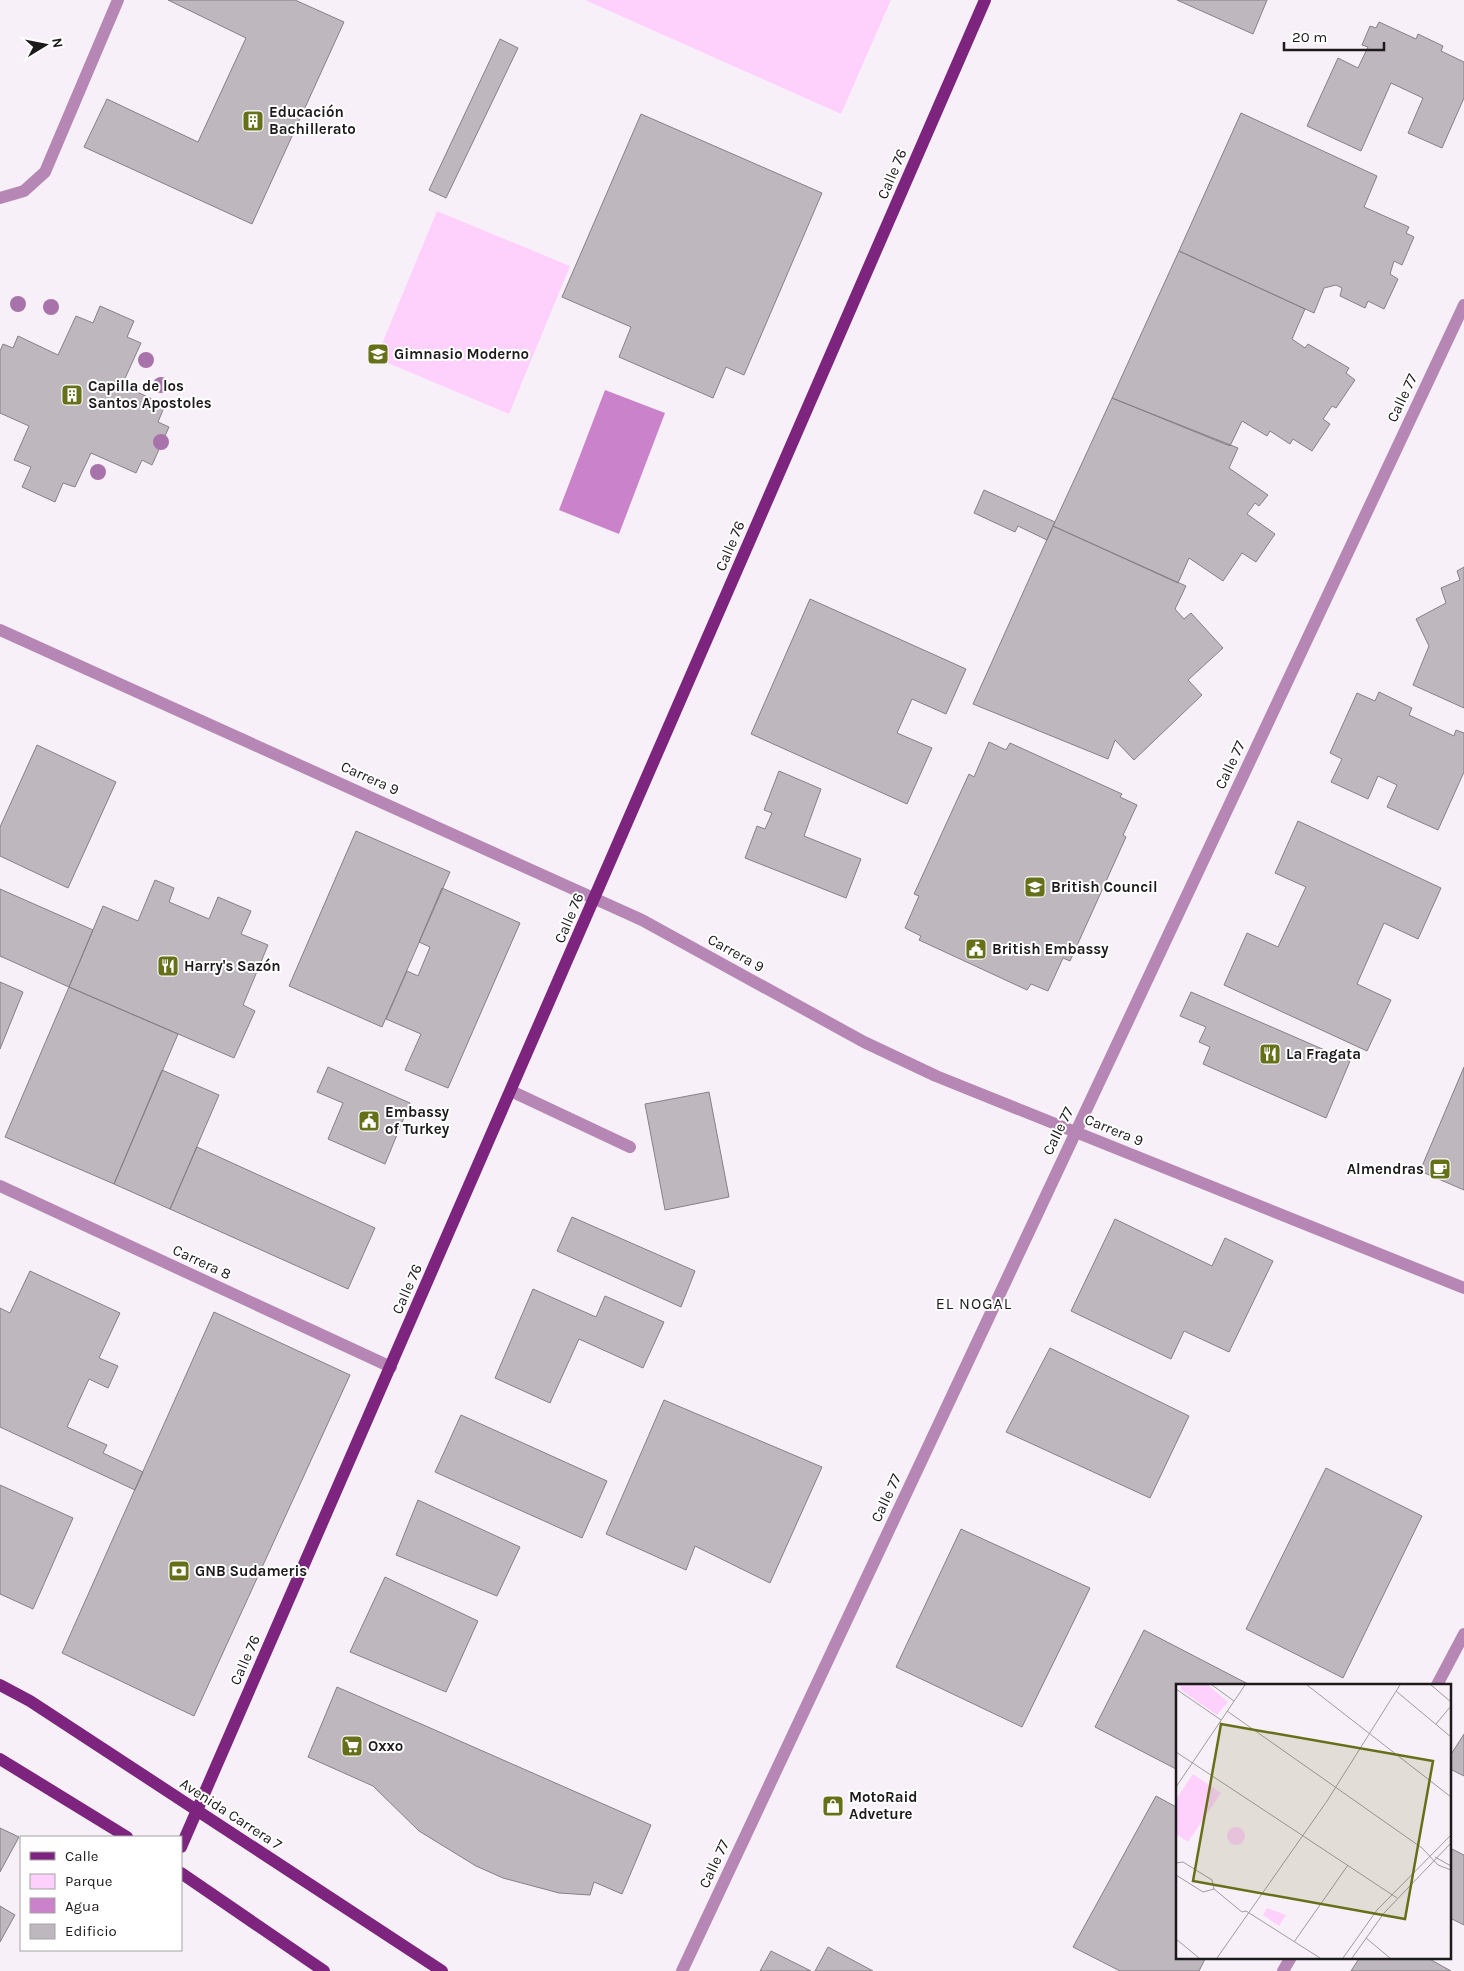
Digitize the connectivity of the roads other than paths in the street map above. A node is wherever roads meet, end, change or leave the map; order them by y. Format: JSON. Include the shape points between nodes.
{"nodes":[{"id":1,"x":118,"y":0,"type":"edge"},
{"id":2,"x":985,"y":0,"type":"edge"},
{"id":3,"x":0,"y":198,"type":"edge"},
{"id":4,"x":1464,"y":305,"type":"edge"},
{"id":5,"x":0,"y":630,"type":"edge"},
{"id":6,"x":595,"y":898,"type":"junction"},
{"id":7,"x":511,"y":1091,"type":"junction"},
{"id":8,"x":1076,"y":1132,"type":"junction"},
{"id":9,"x":630,"y":1147,"type":"dead end"},
{"id":10,"x":0,"y":1186,"type":"edge"},
{"id":11,"x":1464,"y":1288,"type":"edge"},
{"id":12,"x":391,"y":1367,"type":"junction"},
{"id":13,"x":1464,"y":1634,"type":"edge"},
{"id":14,"x":1438,"y":1684,"type":"edge"},
{"id":15,"x":0,"y":1685,"type":"edge"},
{"id":16,"x":0,"y":1759,"type":"edge"},
{"id":17,"x":197,"y":1811,"type":"junction"},
{"id":18,"x":125,"y":1836,"type":"edge"},
{"id":19,"x":182,"y":1845,"type":"edge"},
{"id":20,"x":182,"y":1874,"type":"edge"},
{"id":21,"x":1290,"y":1958,"type":"edge"},
{"id":22,"x":324,"y":1971,"type":"edge"},
{"id":23,"x":442,"y":1971,"type":"edge"},
{"id":24,"x":682,"y":1971,"type":"edge"},
{"id":25,"x":1283,"y":1971,"type":"edge"}],
"edges":[{"from":1,"to":3,"type":"street","via":[[45,172],[24,191]]},
{"from":2,"to":6,"type":"main road","name":"Calle 76"},
{"from":4,"to":8,"type":"street","name":"Calle 77"},
{"from":5,"to":6,"type":"street","name":"Carrera 9"},
{"from":6,"to":7,"type":"main road","name":"Calle 76"},
{"from":6,"to":8,"type":"street","name":"Carrera 9","via":[[642,920],[864,1042],[936,1076]]},
{"from":7,"to":9,"type":"street"},
{"from":7,"to":12,"type":"main road","name":"Calle 76"},
{"from":8,"to":11,"type":"street","name":"Carrera 9"},
{"from":8,"to":24,"type":"street","name":"Calle 77"},
{"from":10,"to":12,"type":"street","name":"Carrera 8"},
{"from":12,"to":17,"type":"main road","name":"Calle 76"},
{"from":13,"to":14,"type":"street"},
{"from":15,"to":17,"type":"main road","name":"Avenida Carrera 7"},
{"from":16,"to":18,"type":"main road"},
{"from":17,"to":19,"type":"main road","name":"Calle 76"},
{"from":17,"to":23,"type":"main road","name":"Avenida Carrera 7"},
{"from":20,"to":22,"type":"main road"},
{"from":21,"to":25,"type":"street"}]}
